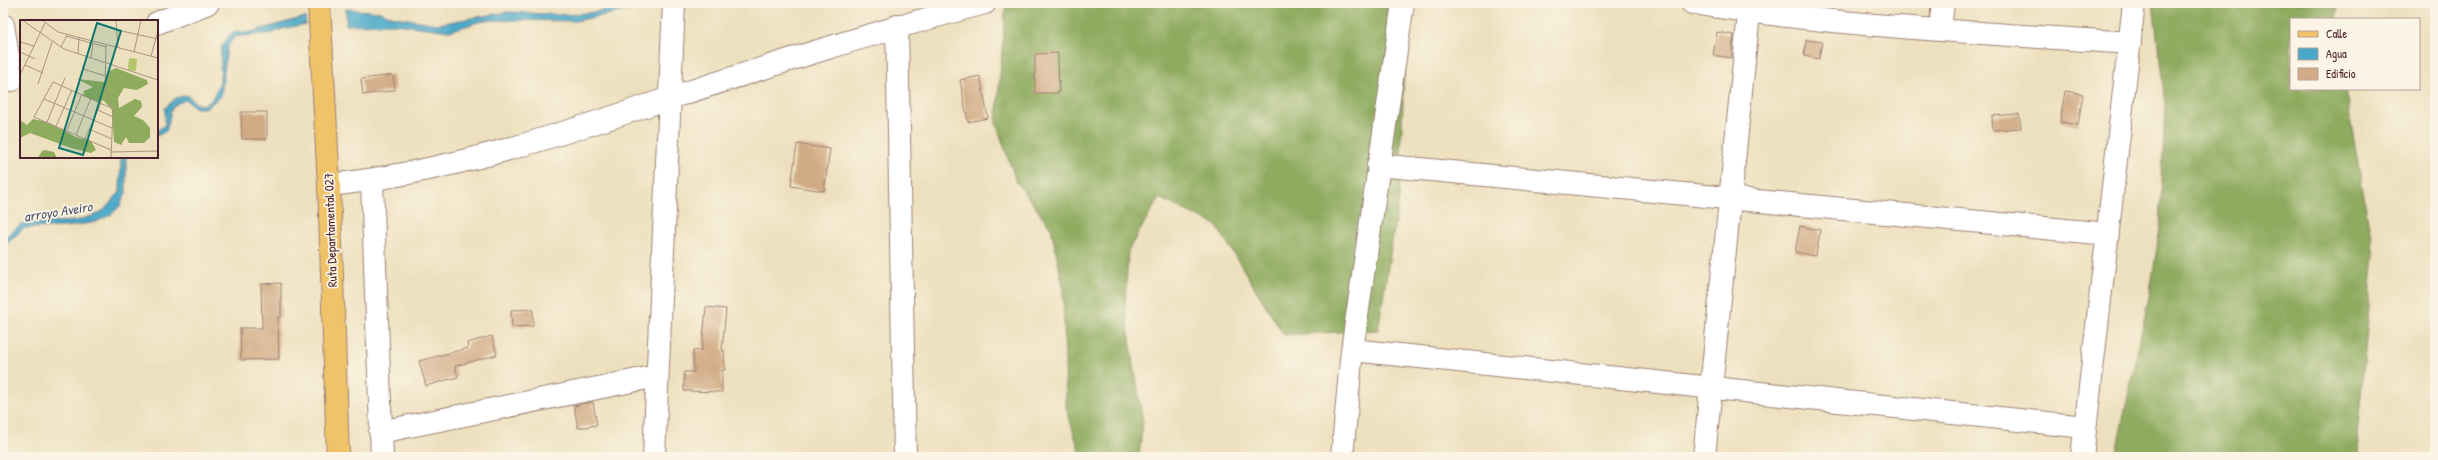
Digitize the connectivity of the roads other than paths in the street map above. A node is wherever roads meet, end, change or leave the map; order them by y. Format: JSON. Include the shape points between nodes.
{"nodes":[{"id":1,"x":208,"y":3,"type":"edge"},
{"id":2,"x":319,"y":3,"type":"edge"},
{"id":3,"x":674,"y":3,"type":"edge"},
{"id":4,"x":985,"y":3,"type":"edge"},
{"id":5,"x":1403,"y":3,"type":"edge"},
{"id":6,"x":1692,"y":3,"type":"edge"},
{"id":7,"x":1943,"y":3,"type":"edge"},
{"id":8,"x":2134,"y":3,"type":"edge"},
{"id":9,"x":1750,"y":8,"type":"edge"},
{"id":10,"x":158,"y":23,"type":"edge"},
{"id":11,"x":3,"y":25,"type":"edge"},
{"id":12,"x":897,"y":26,"type":"junction"},
{"id":13,"x":1940,"y":29,"type":"junction"},
{"id":14,"x":2130,"y":43,"type":"junction"},
{"id":15,"x":12,"y":81,"type":"edge"},
{"id":16,"x":671,"y":98,"type":"junction"},
{"id":17,"x":1378,"y":165,"type":"junction"},
{"id":18,"x":372,"y":181,"type":"junction"},
{"id":19,"x":329,"y":185,"type":"junction"},
{"id":20,"x":1730,"y":198,"type":"junction"},
{"id":21,"x":2108,"y":234,"type":"junction"},
{"id":22,"x":1352,"y":350,"type":"junction"},
{"id":23,"x":657,"y":376,"type":"junction"},
{"id":24,"x":1711,"y":388,"type":"junction"},
{"id":25,"x":2085,"y":427,"type":"junction"},
{"id":26,"x":380,"y":432,"type":"junction"},
{"id":27,"x":338,"y":457,"type":"edge"},
{"id":28,"x":382,"y":457,"type":"edge"},
{"id":29,"x":654,"y":457,"type":"edge"},
{"id":30,"x":905,"y":457,"type":"edge"},
{"id":31,"x":1342,"y":457,"type":"edge"},
{"id":32,"x":1704,"y":457,"type":"edge"},
{"id":33,"x":2082,"y":457,"type":"edge"}],
"edges":[{"from":1,"to":10,"type":"street"},
{"from":2,"to":19,"type":"main road","name":"Ruta Departamental 027"},
{"from":3,"to":16,"type":"street"},
{"from":4,"to":12,"type":"street"},
{"from":5,"to":17,"type":"street"},
{"from":6,"to":9,"type":"street"},
{"from":7,"to":13,"type":"street"},
{"from":8,"to":14,"type":"street"},
{"from":9,"to":13,"type":"street"},
{"from":9,"to":20,"type":"street"},
{"from":11,"to":15,"type":"street"},
{"from":12,"to":16,"type":"street"},
{"from":12,"to":30,"type":"street"},
{"from":13,"to":14,"type":"street"},
{"from":14,"to":21,"type":"street"},
{"from":16,"to":18,"type":"street","via":[[524,146]]},
{"from":16,"to":23,"type":"street"},
{"from":17,"to":20,"type":"street"},
{"from":17,"to":22,"type":"street"},
{"from":18,"to":19,"type":"street"},
{"from":18,"to":26,"type":"street"},
{"from":19,"to":27,"type":"main road","name":"Ruta Departamental 027"},
{"from":20,"to":21,"type":"street"},
{"from":20,"to":24,"type":"street"},
{"from":21,"to":25,"type":"street"},
{"from":22,"to":24,"type":"street"},
{"from":22,"to":31,"type":"street"},
{"from":23,"to":26,"type":"street"},
{"from":23,"to":29,"type":"street"},
{"from":24,"to":25,"type":"street"},
{"from":24,"to":32,"type":"street"},
{"from":25,"to":33,"type":"street"},
{"from":26,"to":28,"type":"street"}]}
